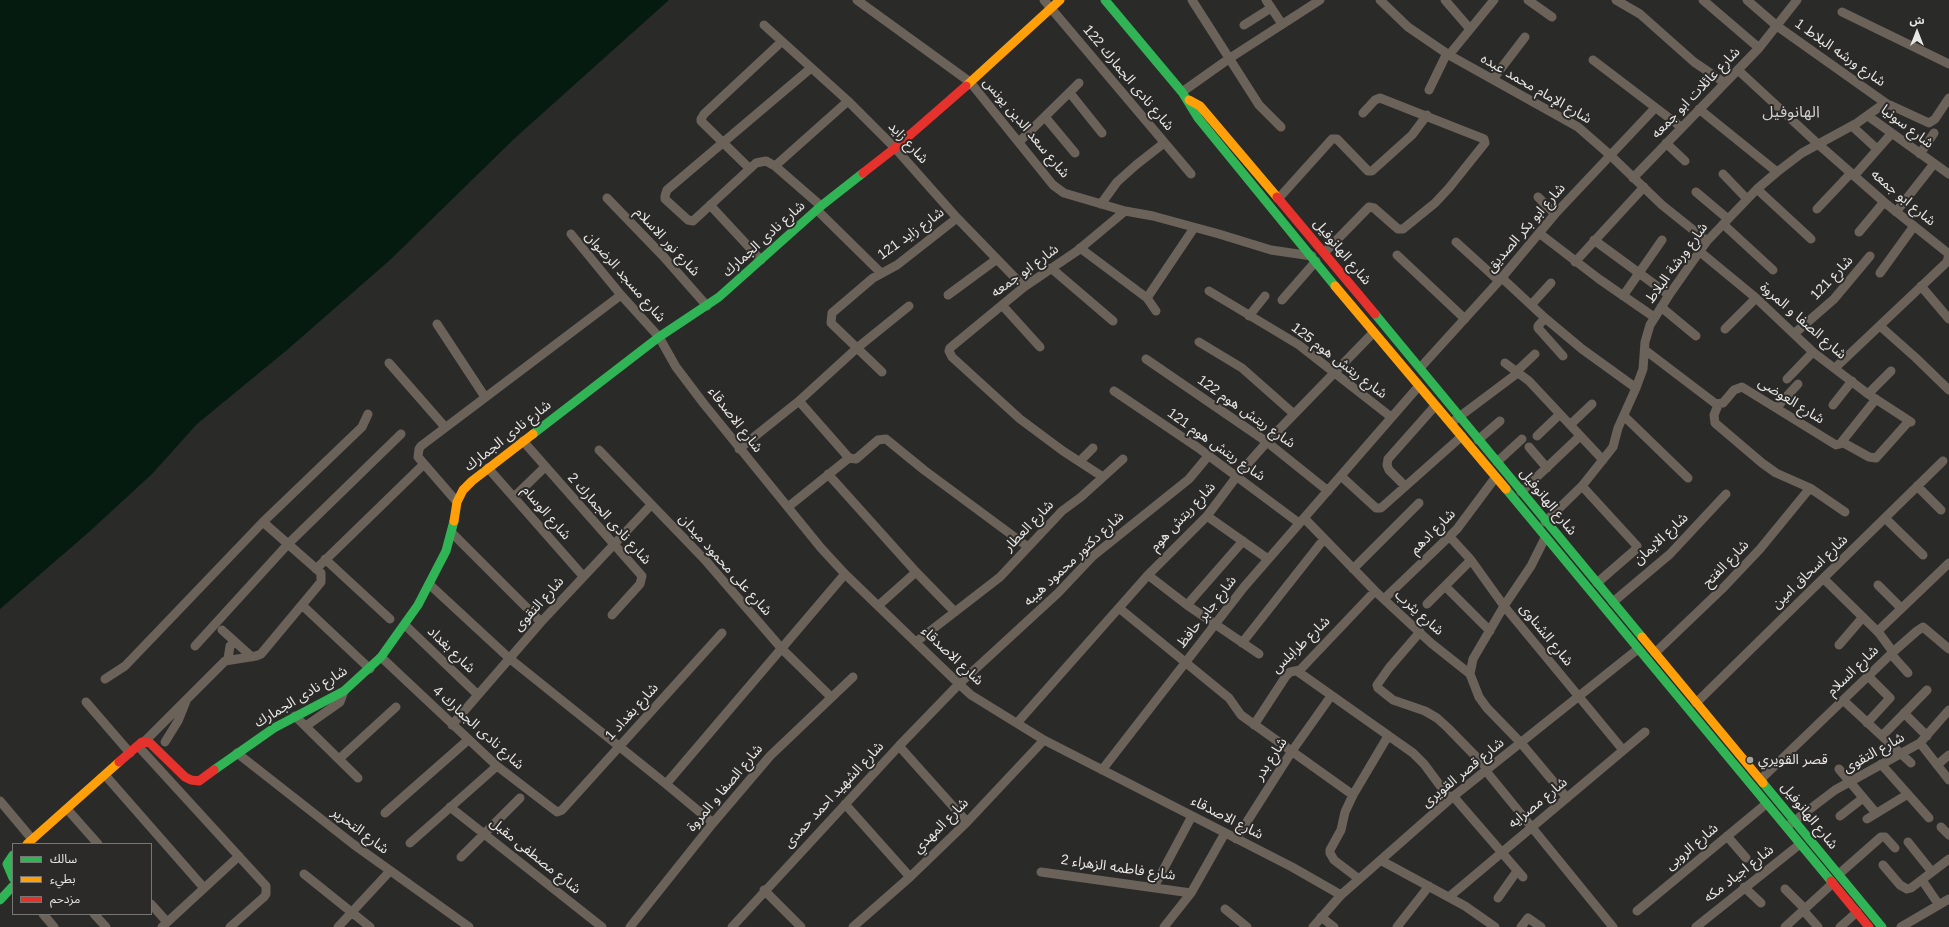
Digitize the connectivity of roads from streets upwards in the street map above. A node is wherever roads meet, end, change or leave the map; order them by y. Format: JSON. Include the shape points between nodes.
{"nodes":[{"id":1,"x":857,"y":0,"type":"edge"},
{"id":2,"x":1044,"y":0,"type":"edge"},
{"id":3,"x":1060,"y":0,"type":"edge"},
{"id":4,"x":1105,"y":0,"type":"edge"},
{"id":5,"x":1192,"y":0,"type":"edge"},
{"id":6,"x":1266,"y":0,"type":"edge"},
{"id":7,"x":1320,"y":0,"type":"edge"},
{"id":8,"x":1380,"y":0,"type":"edge"},
{"id":9,"x":1445,"y":0,"type":"edge"},
{"id":10,"x":1494,"y":0,"type":"edge"},
{"id":11,"x":1528,"y":0,"type":"edge"},
{"id":12,"x":1616,"y":0,"type":"edge"},
{"id":13,"x":1703,"y":0,"type":"edge"},
{"id":14,"x":1797,"y":0,"type":"edge"},
{"id":15,"x":1751,"y":1,"type":"edge"},
{"id":16,"x":1271,"y":8,"type":"junction"},
{"id":17,"x":1051,"y":9,"type":"junction"},
{"id":18,"x":1842,"y":12,"type":"dead end"},
{"id":19,"x":1552,"y":17,"type":"dead end"},
{"id":20,"x":1282,"y":24,"type":"junction"},
{"id":21,"x":764,"y":25,"type":"dead end"},
{"id":22,"x":1244,"y":25,"type":"dead end"},
{"id":23,"x":1777,"y":26,"type":"junction"},
{"id":24,"x":1470,"y":29,"type":"junction"},
{"id":25,"x":1525,"y":37,"type":"dead end"},
{"id":26,"x":778,"y":45,"type":"dead end"},
{"id":27,"x":1759,"y":48,"type":"junction"},
{"id":28,"x":1448,"y":54,"type":"junction"},
{"id":29,"x":1230,"y":58,"type":"junction"},
{"id":30,"x":1593,"y":60,"type":"dead end"},
{"id":31,"x":1949,"y":64,"type":"edge"},
{"id":32,"x":811,"y":68,"type":"junction"},
{"id":33,"x":1738,"y":70,"type":"junction"},
{"id":34,"x":1493,"y":79,"type":"junction"},
{"id":35,"x":970,"y":82,"type":"junction"},
{"id":36,"x":1079,"y":83,"type":"dead end"},
{"id":37,"x":1725,"y":83,"type":"junction"},
{"id":38,"x":1429,"y":90,"type":"dead end"},
{"id":39,"x":1182,"y":92,"type":"junction"},
{"id":40,"x":1070,"y":93,"type":"junction"},
{"id":41,"x":1949,"y":98,"type":"edge"},
{"id":42,"x":1189,"y":100,"type":"junction"},
{"id":43,"x":848,"y":101,"type":"junction"},
{"id":44,"x":1887,"y":104,"type":"junction"},
{"id":45,"x":1655,"y":108,"type":"junction"},
{"id":46,"x":1699,"y":109,"type":"junction"},
{"id":47,"x":1363,"y":113,"type":"dead end"},
{"id":48,"x":1427,"y":116,"type":"junction"},
{"id":49,"x":1868,"y":116,"type":"junction"},
{"id":50,"x":1045,"y":117,"type":"junction"},
{"id":51,"x":1852,"y":126,"type":"junction"},
{"id":52,"x":1281,"y":127,"type":"dead end"},
{"id":53,"x":1681,"y":127,"type":"junction"},
{"id":54,"x":1102,"y":133,"type":"dead end"},
{"id":55,"x":1934,"y":133,"type":"dead end"},
{"id":56,"x":1891,"y":134,"type":"junction"},
{"id":57,"x":1019,"y":142,"type":"junction"},
{"id":58,"x":724,"y":143,"type":"junction"},
{"id":59,"x":1164,"y":143,"type":"junction"},
{"id":60,"x":1666,"y":143,"type":"junction"},
{"id":61,"x":1818,"y":144,"type":"junction"},
{"id":62,"x":895,"y":148,"type":"junction"},
{"id":63,"x":1878,"y":149,"type":"junction"},
{"id":64,"x":1075,"y":153,"type":"dead end"},
{"id":65,"x":1920,"y":154,"type":"junction"},
{"id":66,"x":1610,"y":155,"type":"junction"},
{"id":67,"x":1685,"y":161,"type":"dead end"},
{"id":68,"x":1933,"y":165,"type":"junction"},
{"id":69,"x":775,"y":166,"type":"junction"},
{"id":70,"x":749,"y":168,"type":"junction"},
{"id":71,"x":1777,"y":172,"type":"junction"},
{"id":72,"x":1191,"y":174,"type":"dead end"},
{"id":73,"x":1723,"y":174,"type":"dead end"},
{"id":74,"x":1852,"y":174,"type":"junction"},
{"id":75,"x":1949,"y":174,"type":"edge"},
{"id":76,"x":1633,"y":178,"type":"junction"},
{"id":77,"x":1644,"y":187,"type":"junction"},
{"id":78,"x":1757,"y":189,"type":"junction"},
{"id":79,"x":1696,"y":192,"type":"dead end"},
{"id":80,"x":1538,"y":197,"type":"dead end"},
{"id":81,"x":607,"y":198,"type":"dead end"},
{"id":82,"x":1278,"y":198,"type":"junction"},
{"id":83,"x":1747,"y":199,"type":"junction"},
{"id":84,"x":1884,"y":202,"type":"junction"},
{"id":85,"x":1101,"y":204,"type":"junction"},
{"id":86,"x":710,"y":205,"type":"junction"},
{"id":87,"x":819,"y":208,"type":"junction"},
{"id":88,"x":1817,"y":209,"type":"dead end"},
{"id":89,"x":1125,"y":211,"type":"junction"},
{"id":90,"x":1896,"y":212,"type":"junction"},
{"id":91,"x":1555,"y":214,"type":"junction"},
{"id":92,"x":958,"y":218,"type":"junction"},
{"id":93,"x":1726,"y":222,"type":"junction"},
{"id":94,"x":1914,"y":226,"type":"junction"},
{"id":95,"x":1194,"y":228,"type":"junction"},
{"id":96,"x":1859,"y":232,"type":"dead end"},
{"id":97,"x":1539,"y":233,"type":"junction"},
{"id":98,"x":570,"y":234,"type":"dead end"},
{"id":99,"x":1594,"y":240,"type":"junction"},
{"id":100,"x":1662,"y":240,"type":"dead end"},
{"id":101,"x":1811,"y":240,"type":"dead end"},
{"id":102,"x":1707,"y":241,"type":"junction"},
{"id":103,"x":1456,"y":242,"type":"dead end"},
{"id":104,"x":1080,"y":248,"type":"junction"},
{"id":105,"x":1699,"y":251,"type":"junction"},
{"id":106,"x":1324,"y":253,"type":"junction"},
{"id":107,"x":1949,"y":254,"type":"edge"},
{"id":108,"x":1397,"y":255,"type":"dead end"},
{"id":109,"x":1870,"y":256,"type":"dead end"},
{"id":110,"x":997,"y":259,"type":"junction"},
{"id":111,"x":1314,"y":259,"type":"junction"},
{"id":112,"x":761,"y":260,"type":"junction"},
{"id":113,"x":1576,"y":262,"type":"junction"},
{"id":114,"x":1051,"y":268,"type":"junction"},
{"id":115,"x":1773,"y":270,"type":"dead end"},
{"id":116,"x":881,"y":273,"type":"junction"},
{"id":117,"x":1880,"y":273,"type":"dead end"},
{"id":118,"x":1638,"y":274,"type":"junction"},
{"id":119,"x":1500,"y":280,"type":"junction"},
{"id":120,"x":1551,"y":283,"type":"dead end"},
{"id":121,"x":1921,"y":286,"type":"junction"},
{"id":122,"x":1024,"y":287,"type":"junction"},
{"id":123,"x":1209,"y":291,"type":"dead end"},
{"id":124,"x":621,"y":295,"type":"junction"},
{"id":125,"x":948,"y":295,"type":"dead end"},
{"id":126,"x":1669,"y":295,"type":"junction"},
{"id":127,"x":1265,"y":296,"type":"dead end"},
{"id":128,"x":1623,"y":296,"type":"junction"},
{"id":129,"x":1147,"y":298,"type":"junction"},
{"id":130,"x":1756,"y":298,"type":"junction"},
{"id":131,"x":1282,"y":300,"type":"dead end"},
{"id":132,"x":1002,"y":305,"type":"junction"},
{"id":133,"x":1531,"y":305,"type":"junction"},
{"id":134,"x":707,"y":306,"type":"junction"},
{"id":135,"x":909,"y":306,"type":"dead end"},
{"id":136,"x":1661,"y":307,"type":"junction"},
{"id":137,"x":1156,"y":311,"type":"dead end"},
{"id":138,"x":1249,"y":316,"type":"junction"},
{"id":139,"x":1654,"y":317,"type":"junction"},
{"id":140,"x":1545,"y":318,"type":"junction"},
{"id":141,"x":1465,"y":319,"type":"junction"},
{"id":142,"x":1949,"y":319,"type":"edge"},
{"id":143,"x":1113,"y":321,"type":"dead end"},
{"id":144,"x":437,"y":324,"type":"dead end"},
{"id":145,"x":1880,"y":326,"type":"junction"},
{"id":146,"x":1725,"y":330,"type":"dead end"},
{"id":147,"x":1373,"y":332,"type":"junction"},
{"id":148,"x":1795,"y":333,"type":"junction"},
{"id":149,"x":1696,"y":336,"type":"dead end"},
{"id":150,"x":658,"y":337,"type":"junction"},
{"id":151,"x":1199,"y":342,"type":"dead end"},
{"id":152,"x":1040,"y":347,"type":"dead end"},
{"id":153,"x":857,"y":348,"type":"junction"},
{"id":154,"x":1645,"y":350,"type":"junction"},
{"id":155,"x":1813,"y":352,"type":"junction"},
{"id":156,"x":1535,"y":354,"type":"dead end"},
{"id":157,"x":1563,"y":356,"type":"dead end"},
{"id":158,"x":1146,"y":359,"type":"dead end"},
{"id":159,"x":1505,"y":363,"type":"dead end"},
{"id":160,"x":389,"y":364,"type":"dead end"},
{"id":161,"x":1420,"y":368,"type":"junction"},
{"id":162,"x":1835,"y":368,"type":"junction"},
{"id":163,"x":1891,"y":371,"type":"dead end"},
{"id":164,"x":882,"y":372,"type":"dead end"},
{"id":165,"x":1335,"y":372,"type":"junction"},
{"id":166,"x":1518,"y":372,"type":"junction"},
{"id":167,"x":1787,"y":379,"type":"dead end"},
{"id":168,"x":1852,"y":381,"type":"junction"},
{"id":169,"x":1798,"y":384,"type":"dead end"},
{"id":170,"x":1418,"y":387,"type":"junction"},
{"id":171,"x":1636,"y":388,"type":"junction"},
{"id":172,"x":1949,"y":390,"type":"edge"},
{"id":173,"x":1114,"y":391,"type":"dead end"},
{"id":174,"x":1872,"y":396,"type":"junction"},
{"id":175,"x":485,"y":397,"type":"junction"},
{"id":176,"x":799,"y":401,"type":"junction"},
{"id":177,"x":1592,"y":404,"type":"dead end"},
{"id":178,"x":1718,"y":405,"type":"junction"},
{"id":179,"x":1833,"y":405,"type":"dead end"},
{"id":180,"x":1435,"y":406,"type":"junction"},
{"id":181,"x":1776,"y":408,"type":"junction"},
{"id":182,"x":368,"y":414,"type":"dead end"},
{"id":183,"x":1294,"y":414,"type":"junction"},
{"id":184,"x":1560,"y":414,"type":"junction"},
{"id":185,"x":1624,"y":416,"type":"junction"},
{"id":186,"x":1391,"y":417,"type":"junction"},
{"id":187,"x":1459,"y":417,"type":"junction"},
{"id":188,"x":1500,"y":421,"type":"dead end"},
{"id":189,"x":1451,"y":424,"type":"junction"},
{"id":190,"x":1570,"y":425,"type":"junction"},
{"id":191,"x":445,"y":428,"type":"junction"},
{"id":192,"x":401,"y":434,"type":"dead end"},
{"id":193,"x":1462,"y":436,"type":"junction"},
{"id":194,"x":1537,"y":436,"type":"dead end"},
{"id":195,"x":1580,"y":436,"type":"junction"},
{"id":196,"x":1522,"y":439,"type":"dead end"},
{"id":197,"x":1478,"y":440,"type":"junction"},
{"id":198,"x":523,"y":441,"type":"junction"},
{"id":199,"x":1267,"y":442,"type":"junction"},
{"id":200,"x":1842,"y":442,"type":"junction"},
{"id":201,"x":1529,"y":447,"type":"dead end"},
{"id":202,"x":1093,"y":448,"type":"dead end"},
{"id":203,"x":740,"y":449,"type":"junction"},
{"id":204,"x":599,"y":450,"type":"dead end"},
{"id":205,"x":1209,"y":456,"type":"junction"},
{"id":206,"x":849,"y":458,"type":"junction"},
{"id":207,"x":1123,"y":459,"type":"dead end"},
{"id":208,"x":1603,"y":460,"type":"junction"},
{"id":209,"x":1080,"y":461,"type":"junction"},
{"id":210,"x":1943,"y":461,"type":"dead end"},
{"id":211,"x":1496,"y":462,"type":"junction"},
{"id":212,"x":424,"y":464,"type":"junction"},
{"id":213,"x":545,"y":467,"type":"junction"},
{"id":214,"x":488,"y":468,"type":"junction"},
{"id":215,"x":1547,"y":468,"type":"junction"},
{"id":216,"x":828,"y":474,"type":"junction"},
{"id":217,"x":1237,"y":476,"type":"junction"},
{"id":218,"x":1341,"y":476,"type":"junction"},
{"id":219,"x":1104,"y":477,"type":"junction"},
{"id":220,"x":1495,"y":478,"type":"junction"},
{"id":221,"x":1688,"y":478,"type":"dead end"},
{"id":222,"x":1405,"y":486,"type":"junction"},
{"id":223,"x":1582,"y":486,"type":"junction"},
{"id":224,"x":1917,"y":486,"type":"junction"},
{"id":225,"x":1810,"y":488,"type":"junction"},
{"id":226,"x":1328,"y":491,"type":"junction"},
{"id":227,"x":1521,"y":492,"type":"junction"},
{"id":228,"x":1726,"y":494,"type":"dead end"},
{"id":229,"x":514,"y":497,"type":"junction"},
{"id":230,"x":457,"y":502,"type":"junction"},
{"id":231,"x":1420,"y":503,"type":"dead end"},
{"id":232,"x":651,"y":505,"type":"junction"},
{"id":233,"x":788,"y":507,"type":"junction"},
{"id":234,"x":1941,"y":510,"type":"dead end"},
{"id":235,"x":1845,"y":512,"type":"dead end"},
{"id":236,"x":1207,"y":516,"type":"junction"},
{"id":237,"x":1885,"y":518,"type":"junction"},
{"id":238,"x":1301,"y":521,"type":"junction"},
{"id":239,"x":263,"y":522,"type":"junction"},
{"id":240,"x":1545,"y":522,"type":"junction"},
{"id":241,"x":452,"y":533,"type":"junction"},
{"id":242,"x":1450,"y":537,"type":"junction"},
{"id":243,"x":1545,"y":538,"type":"junction"},
{"id":244,"x":1324,"y":539,"type":"junction"},
{"id":245,"x":1243,"y":542,"type":"junction"},
{"id":246,"x":288,"y":544,"type":"junction"},
{"id":247,"x":613,"y":544,"type":"junction"},
{"id":248,"x":1028,"y":547,"type":"junction"},
{"id":249,"x":1923,"y":555,"type":"dead end"},
{"id":250,"x":325,"y":559,"type":"junction"},
{"id":251,"x":1268,"y":559,"type":"junction"},
{"id":252,"x":1471,"y":560,"type":"junction"},
{"id":253,"x":1949,"y":563,"type":"edge"},
{"id":254,"x":316,"y":569,"type":"junction"},
{"id":255,"x":1353,"y":569,"type":"junction"},
{"id":256,"x":916,"y":572,"type":"junction"},
{"id":257,"x":845,"y":574,"type":"junction"},
{"id":258,"x":1148,"y":575,"type":"junction"},
{"id":259,"x":583,"y":576,"type":"junction"},
{"id":260,"x":1824,"y":579,"type":"junction"},
{"id":261,"x":1597,"y":583,"type":"junction"},
{"id":262,"x":429,"y":584,"type":"junction"},
{"id":263,"x":1878,"y":585,"type":"dead end"},
{"id":264,"x":1445,"y":586,"type":"junction"},
{"id":265,"x":1375,"y":591,"type":"junction"},
{"id":266,"x":1384,"y":600,"type":"junction"},
{"id":267,"x":1613,"y":602,"type":"junction"},
{"id":268,"x":1428,"y":604,"type":"dead end"},
{"id":269,"x":1187,"y":605,"type":"junction"},
{"id":270,"x":302,"y":606,"type":"junction"},
{"id":271,"x":879,"y":606,"type":"junction"},
{"id":272,"x":1504,"y":606,"type":"junction"},
{"id":273,"x":1119,"y":608,"type":"junction"},
{"id":274,"x":1901,"y":608,"type":"junction"},
{"id":275,"x":955,"y":612,"type":"junction"},
{"id":276,"x":612,"y":615,"type":"dead end"},
{"id":277,"x":1863,"y":617,"type":"junction"},
{"id":278,"x":390,"y":619,"type":"dead end"},
{"id":279,"x":541,"y":622,"type":"junction"},
{"id":280,"x":405,"y":625,"type":"junction"},
{"id":281,"x":1215,"y":625,"type":"junction"},
{"id":282,"x":222,"y":630,"type":"dead end"},
{"id":283,"x":1490,"y":631,"type":"junction"},
{"id":284,"x":1420,"y":632,"type":"junction"},
{"id":285,"x":722,"y":633,"type":"dead end"},
{"id":286,"x":1879,"y":633,"type":"junction"},
{"id":287,"x":235,"y":642,"type":"junction"},
{"id":288,"x":916,"y":642,"type":"junction"},
{"id":289,"x":1242,"y":643,"type":"junction"},
{"id":290,"x":1839,"y":645,"type":"dead end"},
{"id":291,"x":195,"y":646,"type":"dead end"},
{"id":292,"x":782,"y":649,"type":"junction"},
{"id":293,"x":1638,"y":649,"type":"junction"},
{"id":294,"x":1949,"y":649,"type":"edge"},
{"id":295,"x":1655,"y":652,"type":"junction"},
{"id":296,"x":1892,"y":653,"type":"junction"},
{"id":297,"x":1259,"y":654,"type":"dead end"},
{"id":298,"x":252,"y":657,"type":"junction"},
{"id":299,"x":381,"y":657,"type":"junction"},
{"id":300,"x":509,"y":658,"type":"junction"},
{"id":301,"x":228,"y":659,"type":"junction"},
{"id":302,"x":1184,"y":663,"type":"junction"},
{"id":303,"x":370,"y":669,"type":"junction"},
{"id":304,"x":1297,"y":671,"type":"junction"},
{"id":305,"x":1908,"y":673,"type":"dead end"},
{"id":306,"x":1470,"y":674,"type":"junction"},
{"id":307,"x":1868,"y":676,"type":"junction"},
{"id":308,"x":853,"y":677,"type":"dead end"},
{"id":309,"x":105,"y":679,"type":"dead end"},
{"id":310,"x":958,"y":684,"type":"junction"},
{"id":311,"x":344,"y":690,"type":"junction"},
{"id":312,"x":1927,"y":690,"type":"dead end"},
{"id":313,"x":478,"y":695,"type":"junction"},
{"id":314,"x":1331,"y":696,"type":"junction"},
{"id":315,"x":831,"y":697,"type":"junction"},
{"id":316,"x":1580,"y":697,"type":"junction"},
{"id":317,"x":187,"y":698,"type":"junction"},
{"id":318,"x":1843,"y":700,"type":"junction"},
{"id":319,"x":86,"y":702,"type":"dead end"},
{"id":320,"x":1696,"y":703,"type":"junction"},
{"id":321,"x":396,"y":707,"type":"dead end"},
{"id":322,"x":1949,"y":710,"type":"edge"},
{"id":323,"x":1904,"y":713,"type":"junction"},
{"id":324,"x":295,"y":716,"type":"junction"},
{"id":325,"x":1867,"y":722,"type":"junction"},
{"id":326,"x":1017,"y":723,"type":"junction"},
{"id":327,"x":452,"y":725,"type":"junction"},
{"id":328,"x":1254,"y":725,"type":"junction"},
{"id":329,"x":306,"y":726,"type":"junction"},
{"id":330,"x":1645,"y":732,"type":"dead end"},
{"id":331,"x":1388,"y":736,"type":"junction"},
{"id":332,"x":1882,"y":736,"type":"junction"},
{"id":333,"x":1926,"y":736,"type":"junction"},
{"id":334,"x":468,"y":740,"type":"junction"},
{"id":335,"x":1044,"y":740,"type":"junction"},
{"id":336,"x":165,"y":742,"type":"dead end"},
{"id":337,"x":1521,"y":743,"type":"junction"},
{"id":338,"x":1920,"y":743,"type":"junction"},
{"id":339,"x":141,"y":744,"type":"junction"},
{"id":340,"x":898,"y":746,"type":"junction"},
{"id":341,"x":619,"y":747,"type":"junction"},
{"id":342,"x":1623,"y":750,"type":"junction"},
{"id":343,"x":1292,"y":751,"type":"junction"},
{"id":344,"x":130,"y":753,"type":"junction"},
{"id":345,"x":237,"y":753,"type":"junction"},
{"id":346,"x":1901,"y":754,"type":"junction"},
{"id":347,"x":1949,"y":755,"type":"edge"},
{"id":348,"x":339,"y":759,"type":"junction"},
{"id":349,"x":1911,"y":763,"type":"dead end"},
{"id":350,"x":1881,"y":764,"type":"junction"},
{"id":351,"x":1937,"y":765,"type":"junction"},
{"id":352,"x":496,"y":766,"type":"junction"},
{"id":353,"x":1839,"y":769,"type":"dead end"},
{"id":354,"x":1102,"y":770,"type":"junction"},
{"id":355,"x":1487,"y":770,"type":"junction"},
{"id":356,"x":105,"y":775,"type":"junction"},
{"id":357,"x":358,"y":778,"type":"dead end"},
{"id":358,"x":1761,"y":779,"type":"junction"},
{"id":359,"x":1949,"y":780,"type":"edge"},
{"id":360,"x":1850,"y":782,"type":"junction"},
{"id":361,"x":666,"y":784,"type":"junction"},
{"id":362,"x":1908,"y":794,"type":"junction"},
{"id":363,"x":1353,"y":795,"type":"junction"},
{"id":364,"x":1452,"y":797,"type":"junction"},
{"id":365,"x":520,"y":798,"type":"dead end"},
{"id":366,"x":1567,"y":798,"type":"junction"},
{"id":367,"x":1863,"y":798,"type":"junction"},
{"id":368,"x":0,"y":801,"type":"edge"},
{"id":369,"x":845,"y":804,"type":"junction"},
{"id":370,"x":1766,"y":804,"type":"junction"},
{"id":371,"x":450,"y":807,"type":"junction"},
{"id":372,"x":67,"y":809,"type":"junction"},
{"id":373,"x":562,"y":810,"type":"joint"},
{"id":374,"x":385,"y":813,"type":"dead end"},
{"id":375,"x":1876,"y":813,"type":"junction"},
{"id":376,"x":1192,"y":816,"type":"junction"},
{"id":377,"x":1840,"y":816,"type":"dead end"},
{"id":378,"x":1929,"y":818,"type":"dead end"},
{"id":379,"x":1867,"y":819,"type":"dead end"},
{"id":380,"x":1794,"y":820,"type":"junction"},
{"id":381,"x":967,"y":822,"type":"junction"},
{"id":382,"x":713,"y":823,"type":"junction"},
{"id":383,"x":1786,"y":827,"type":"junction"},
{"id":384,"x":1941,"y":827,"type":"dead end"},
{"id":385,"x":1532,"y":828,"type":"junction"},
{"id":386,"x":485,"y":833,"type":"junction"},
{"id":387,"x":1225,"y":833,"type":"junction"},
{"id":388,"x":1727,"y":836,"type":"junction"},
{"id":389,"x":1949,"y":836,"type":"edge"},
{"id":390,"x":1236,"y":839,"type":"junction"},
{"id":391,"x":31,"y":842,"type":"edge"},
{"id":392,"x":1908,"y":842,"type":"dead end"},
{"id":393,"x":97,"y":843,"type":"edge"},
{"id":394,"x":410,"y":843,"type":"dead end"},
{"id":395,"x":1800,"y":844,"type":"junction"},
{"id":396,"x":1895,"y":848,"type":"dead end"},
{"id":397,"x":1501,"y":851,"type":"junction"},
{"id":398,"x":12,"y":856,"type":"edge"},
{"id":399,"x":239,"y":856,"type":"junction"},
{"id":400,"x":461,"y":857,"type":"dead end"},
{"id":401,"x":1746,"y":858,"type":"dead end"},
{"id":402,"x":1949,"y":859,"type":"edge"},
{"id":403,"x":1382,"y":861,"type":"junction"},
{"id":404,"x":4,"y":862,"type":"edge"},
{"id":405,"x":1883,"y":865,"type":"dead end"},
{"id":406,"x":390,"y":871,"type":"junction"},
{"id":407,"x":1041,"y":872,"type":"dead end"},
{"id":408,"x":1932,"y":872,"type":"junction"},
{"id":409,"x":304,"y":874,"type":"dead end"},
{"id":410,"x":1839,"y":874,"type":"junction"},
{"id":411,"x":12,"y":876,"type":"edge"},
{"id":412,"x":910,"y":877,"type":"junction"},
{"id":413,"x":1359,"y":879,"type":"junction"},
{"id":414,"x":1922,"y":880,"type":"junction"},
{"id":415,"x":1833,"y":883,"type":"junction"},
{"id":416,"x":1429,"y":886,"type":"junction"},
{"id":417,"x":12,"y":887,"type":"edge"},
{"id":418,"x":1154,"y":887,"type":"junction"},
{"id":419,"x":1744,"y":887,"type":"junction"},
{"id":420,"x":204,"y":888,"type":"junction"},
{"id":421,"x":1785,"y":889,"type":"dead end"},
{"id":422,"x":764,"y":890,"type":"junction"},
{"id":423,"x":1191,"y":893,"type":"junction"},
{"id":424,"x":1341,"y":895,"type":"junction"},
{"id":425,"x":1449,"y":897,"type":"junction"},
{"id":426,"x":1498,"y":898,"type":"dead end"},
{"id":427,"x":1949,"y":899,"type":"edge"},
{"id":428,"x":0,"y":900,"type":"edge"},
{"id":429,"x":1761,"y":904,"type":"dead end"},
{"id":430,"x":1939,"y":904,"type":"junction"},
{"id":431,"x":152,"y":906,"type":"edge"},
{"id":432,"x":1225,"y":909,"type":"dead end"},
{"id":433,"x":1804,"y":910,"type":"junction"},
{"id":434,"x":1637,"y":911,"type":"dead end"},
{"id":435,"x":1857,"y":912,"type":"junction"},
{"id":436,"x":352,"y":913,"type":"junction"},
{"id":437,"x":44,"y":915,"type":"edge"},
{"id":438,"x":95,"y":915,"type":"edge"},
{"id":439,"x":1321,"y":917,"type":"junction"},
{"id":440,"x":164,"y":925,"type":"edge"},
{"id":441,"x":54,"y":927,"type":"edge"},
{"id":442,"x":106,"y":927,"type":"edge"},
{"id":443,"x":230,"y":927,"type":"edge"},
{"id":444,"x":338,"y":927,"type":"edge"},
{"id":445,"x":370,"y":927,"type":"edge"},
{"id":446,"x":469,"y":927,"type":"edge"},
{"id":447,"x":602,"y":927,"type":"edge"},
{"id":448,"x":630,"y":927,"type":"edge"},
{"id":449,"x":732,"y":927,"type":"edge"},
{"id":450,"x":801,"y":927,"type":"edge"},
{"id":451,"x":853,"y":927,"type":"edge"},
{"id":452,"x":1164,"y":927,"type":"edge"},
{"id":453,"x":1247,"y":927,"type":"edge"},
{"id":454,"x":1313,"y":927,"type":"edge"},
{"id":455,"x":1334,"y":927,"type":"edge"},
{"id":456,"x":1397,"y":927,"type":"edge"},
{"id":457,"x":1495,"y":927,"type":"edge"},
{"id":458,"x":1521,"y":927,"type":"edge"},
{"id":459,"x":1541,"y":927,"type":"edge"},
{"id":460,"x":1613,"y":927,"type":"edge"},
{"id":461,"x":1696,"y":927,"type":"edge"},
{"id":462,"x":1785,"y":927,"type":"edge"},
{"id":463,"x":1818,"y":927,"type":"edge"},
{"id":464,"x":1840,"y":927,"type":"edge"},
{"id":465,"x":1869,"y":927,"type":"edge"},
{"id":466,"x":1882,"y":927,"type":"edge"},
{"id":467,"x":1900,"y":927,"type":"edge"}],
"edges":[{"from":1,"to":35,"type":"street","name":"شارع سعد الدين يونس"},
{"from":2,"to":17,"type":"street","name":"شارع نادى الجمارك 122"},
{"from":3,"to":17,"type":"street","name":"شارع نادى الجمارك"},
{"from":4,"to":39,"type":"street","name":"شارع الهانوفيل"},
{"from":5,"to":29,"type":"street"},
{"from":6,"to":16,"type":"street"},
{"from":7,"to":20,"type":"street"},
{"from":8,"to":28,"type":"street","name":"شارع الإمام محمد عبده","via":[[1408,27]]},
{"from":9,"to":24,"type":"street"},
{"from":10,"to":24,"type":"street"},
{"from":11,"to":19,"type":"street"},
{"from":12,"to":37,"type":"street","via":[[1640,14],[1694,62]]},
{"from":13,"to":27,"type":"street"},
{"from":14,"to":23,"type":"street","name":"شارع عائلات ابو جمعه"},
{"from":15,"to":23,"type":"street","name":"شارع ورشه البلاط 1"},
{"from":16,"to":20,"type":"street"},
{"from":16,"to":22,"type":"street"},
{"from":17,"to":35,"type":"street","name":"شارع نادى الجمارك"},
{"from":17,"to":59,"type":"street","name":"شارع نادى الجمارك 122"},
{"from":18,"to":31,"type":"street"},
{"from":20,"to":29,"type":"street"},
{"from":21,"to":32,"type":"street","name":"شارع زايد"},
{"from":23,"to":27,"type":"street","name":"شارع عائلات ابو جمعه"},
{"from":23,"to":44,"type":"street","name":"شارع ورشه البلاط 1"},
{"from":24,"to":28,"type":"street"},
{"from":25,"to":34,"type":"street"},
{"from":26,"to":58,"type":"street","via":[[702,117],[701,121]]},
{"from":27,"to":33,"type":"street","name":"شارع عائلات ابو جمعه"},
{"from":28,"to":34,"type":"street","name":"شارع الإمام محمد عبده"},
{"from":28,"to":38,"type":"street"},
{"from":29,"to":39,"type":"street"},
{"from":29,"to":52,"type":"street","via":[[1259,105]]},
{"from":30,"to":45,"type":"street"},
{"from":32,"to":43,"type":"street","name":"شارع زايد"},
{"from":32,"to":58,"type":"street"},
{"from":33,"to":37,"type":"street","name":"شارع عائلات ابو جمعه"},
{"from":33,"to":61,"type":"street","name":"شارع ابو جمعه"},
{"from":34,"to":66,"type":"street","name":"شارع الإمام محمد عبده","via":[[1574,125]]},
{"from":35,"to":57,"type":"street","name":"شارع سعد الدين يونس"},
{"from":35,"to":62,"type":"street","name":"شارع نادى الجمارك"},
{"from":36,"to":40,"type":"street"},
{"from":37,"to":46,"type":"street","name":"شارع عائلات ابو جمعه"},
{"from":39,"to":42,"type":"street","name":"شارع الهانوفيل"},
{"from":40,"to":50,"type":"street"},
{"from":40,"to":54,"type":"street"},
{"from":41,"to":44,"type":"street","via":[[1929,123]]},
{"from":42,"to":82,"type":"street","name":"شارع الهانوفيل","via":[[1200,106]]},
{"from":42,"to":111,"type":"street","name":"شارع الهانوفيل","via":[[1198,118]]},
{"from":43,"to":62,"type":"street","name":"شارع زايد"},
{"from":43,"to":69,"type":"street"},
{"from":44,"to":49,"type":"street","name":"شارع ورشة البلاط"},
{"from":45,"to":53,"type":"street"},
{"from":45,"to":66,"type":"street","name":"شارع ابو بكر الصديق"},
{"from":46,"to":53,"type":"street","name":"شارع عائلات ابو جمعه"},
{"from":46,"to":71,"type":"street"},
{"from":47,"to":48,"type":"street","via":[[1380,98]]},
{"from":48,"to":82,"type":"street","via":[[1412,135],[1372,171],[1368,171],[1337,139],[1332,139]]},
{"from":48,"to":106,"type":"street","via":[[1484,140],[1484,143],[1435,203],[1403,229],[1398,229],[1374,208],[1369,207]]},
{"from":49,"to":51,"type":"street","name":"شارع ورشة البلاط"},
{"from":49,"to":56,"type":"street","name":"شارع سونيا"},
{"from":50,"to":57,"type":"street"},
{"from":50,"to":64,"type":"street"},
{"from":51,"to":61,"type":"street","name":"شارع ورشة البلاط"},
{"from":51,"to":63,"type":"street"},
{"from":53,"to":60,"type":"street","name":"شارع عائلات ابو جمعه"},
{"from":55,"to":65,"type":"street"},
{"from":56,"to":63,"type":"street"},
{"from":56,"to":65,"type":"street","name":"شارع سونيا"},
{"from":57,"to":85,"type":"street","name":"شارع سعد الدين يونس","via":[[1058,190]]},
{"from":58,"to":70,"type":"street"},
{"from":58,"to":86,"type":"street","via":[[665,193],[665,198],[690,222]]},
{"from":59,"to":72,"type":"street","name":"شارع نادى الجمارك 122"},
{"from":59,"to":85,"type":"street","via":[[1122,178]]},
{"from":60,"to":67,"type":"street"},
{"from":60,"to":76,"type":"street","name":"شارع عائلات ابو جمعه"},
{"from":61,"to":71,"type":"street","name":"شارع ورشة البلاط"},
{"from":61,"to":74,"type":"street","name":"شارع ابو جمعه"},
{"from":62,"to":87,"type":"street","name":"شارع نادى الجمارك"},
{"from":62,"to":92,"type":"street","name":"شارع زايد"},
{"from":63,"to":74,"type":"street"},
{"from":65,"to":68,"type":"street","name":"شارع سونيا"},
{"from":66,"to":76,"type":"street","name":"شارع الإمام محمد عبده"},
{"from":66,"to":91,"type":"street","name":"شارع ابو بكر الصديق"},
{"from":68,"to":75,"type":"street","name":"شارع سونيا"},
{"from":68,"to":90,"type":"street"},
{"from":69,"to":70,"type":"street","via":[[761,161]]},
{"from":69,"to":87,"type":"street"},
{"from":70,"to":86,"type":"street"},
{"from":71,"to":78,"type":"street","name":"شارع ورشة البلاط"},
{"from":73,"to":83,"type":"street"},
{"from":74,"to":84,"type":"street","name":"شارع ابو جمعه"},
{"from":74,"to":88,"type":"street"},
{"from":76,"to":77,"type":"street","name":"شارع الإمام محمد عبده"},
{"from":77,"to":99,"type":"street"},
{"from":77,"to":102,"type":"street","name":"شارع الإمام محمد عبده"},
{"from":78,"to":83,"type":"street","name":"شارع ورشة البلاط"},
{"from":78,"to":101,"type":"street"},
{"from":79,"to":93,"type":"street"},
{"from":80,"to":91,"type":"street"},
{"from":81,"to":134,"type":"street","name":"شارع نور الاسلام"},
{"from":82,"to":106,"type":"street","name":"شارع الهانوفيل"},
{"from":83,"to":93,"type":"street","name":"شارع ورشة البلاط"},
{"from":84,"to":90,"type":"street","name":"شارع ابو جمعه"},
{"from":84,"to":96,"type":"street"},
{"from":85,"to":89,"type":"street","name":"شارع سعد الدين يونس"},
{"from":86,"to":112,"type":"street"},
{"from":87,"to":112,"type":"street","name":"شارع نادى الجمارك"},
{"from":87,"to":116,"type":"street"},
{"from":89,"to":95,"type":"street","name":"شارع سعد الدين يونس"},
{"from":89,"to":104,"type":"street","name":"شارع ابو جمعه"},
{"from":90,"to":94,"type":"street","name":"شارع ابو جمعه"},
{"from":91,"to":97,"type":"street","name":"شارع ابو بكر الصديق"},
{"from":92,"to":110,"type":"street","name":"شارع زايد"},
{"from":92,"to":116,"type":"street","name":"شارع زايد 121","via":[[897,265]]},
{"from":93,"to":102,"type":"street","name":"شارع ورشة البلاط"},
{"from":93,"to":115,"type":"street"},
{"from":94,"to":107,"type":"street","name":"شارع ابو جمعه"},
{"from":94,"to":117,"type":"street"},
{"from":95,"to":111,"type":"street","name":"شارع سعد الدين يونس","via":[[1271,250]]},
{"from":95,"to":129,"type":"street"},
{"from":97,"to":113,"type":"street"},
{"from":97,"to":119,"type":"street","name":"شارع ابو بكر الصديق"},
{"from":98,"to":124,"type":"street","name":"شارع مسجد الرضوان"},
{"from":99,"to":113,"type":"street"},
{"from":99,"to":118,"type":"street"},
{"from":100,"to":118,"type":"street"},
{"from":102,"to":105,"type":"street","name":"شارع ورشة البلاط"},
{"from":103,"to":119,"type":"street"},
{"from":104,"to":114,"type":"street","name":"شارع ابو جمعه"},
{"from":104,"to":129,"type":"street"},
{"from":105,"to":126,"type":"street","name":"شارع ورشة البلاط"},
{"from":105,"to":130,"type":"street","name":"شارع الصفا و المروة"},
{"from":106,"to":161,"type":"street","name":"شارع الهانوفيل"},
{"from":107,"to":121,"type":"street","name":"شارع ابو جمعه","via":[[1946,262]]},
{"from":108,"to":141,"type":"street"},
{"from":109,"to":148,"type":"street","name":"شارع 121","via":[[1834,299]]},
{"from":110,"to":122,"type":"street","name":"شارع زايد"},
{"from":110,"to":125,"type":"street"},
{"from":111,"to":131,"type":"street"},
{"from":111,"to":147,"type":"street","name":"شارع الهانوفيل"},
{"from":112,"to":134,"type":"street","name":"شارع نادى الجمارك"},
{"from":113,"to":128,"type":"street"},
{"from":114,"to":122,"type":"street","name":"شارع ابو جمعه"},
{"from":114,"to":143,"type":"street"},
{"from":116,"to":153,"type":"street","name":"شارع زايد 121","via":[[831,316],[831,323]]},
{"from":118,"to":126,"type":"street"},
{"from":118,"to":128,"type":"street"},
{"from":119,"to":133,"type":"street"},
{"from":119,"to":141,"type":"street","name":"شارع ابو بكر الصديق"},
{"from":120,"to":133,"type":"street"},
{"from":121,"to":142,"type":"street"},
{"from":121,"to":145,"type":"street","name":"شارع ابو جمعه"},
{"from":122,"to":132,"type":"street","name":"شارع ابو جمعه"},
{"from":123,"to":138,"type":"street","name":"شارع ريتش هوم 125"},
{"from":124,"to":150,"type":"street","name":"شارع مسجد الرضوان"},
{"from":124,"to":175,"type":"street"},
{"from":126,"to":136,"type":"street","name":"شارع ورشة البلاط"},
{"from":127,"to":138,"type":"street"},
{"from":128,"to":139,"type":"street"},
{"from":129,"to":137,"type":"street"},
{"from":130,"to":146,"type":"street"},
{"from":130,"to":148,"type":"street","name":"شارع الصفا و المروة"},
{"from":132,"to":152,"type":"street"},
{"from":132,"to":209,"type":"street","name":"شارع ابو جمعه","via":[[949,351],[952,357],[1020,419]]},
{"from":133,"to":140,"type":"street"},
{"from":134,"to":150,"type":"street","name":"شارع نادى الجمارك"},
{"from":135,"to":153,"type":"street"},
{"from":136,"to":139,"type":"street","name":"شارع ورشة البلاط"},
{"from":136,"to":149,"type":"street"},
{"from":138,"to":165,"type":"street","name":"شارع ريتش هوم 125","via":[[1299,344]]},
{"from":139,"to":154,"type":"street","name":"شارع ورشة البلاط"},
{"from":140,"to":157,"type":"street","via":[[1538,328]]},
{"from":140,"to":171,"type":"street","via":[[1582,349]]},
{"from":141,"to":161,"type":"street","name":"شارع ابو بكر الصديق"},
{"from":144,"to":175,"type":"street"},
{"from":145,"to":162,"type":"street","name":"شارع ابو جمعه"},
{"from":145,"to":172,"type":"street"},
{"from":147,"to":165,"type":"street","name":"شارع ريتش هوم"},
{"from":147,"to":170,"type":"street","name":"شارع الهانوفيل"},
{"from":148,"to":155,"type":"street","name":"شارع الصفا و المروة"},
{"from":150,"to":198,"type":"street","name":"شارع نادى الجمارك"},
{"from":150,"to":203,"type":"street","name":"شارع الاصدقاء","via":[[676,367]]},
{"from":151,"to":183,"type":"street","via":[[1242,368]]},
{"from":153,"to":164,"type":"street","name":"شارع زايد 121"},
{"from":153,"to":176,"type":"street"},
{"from":154,"to":171,"type":"street","name":"شارع ورشة البلاط"},
{"from":154,"to":178,"type":"street"},
{"from":155,"to":162,"type":"street","name":"شارع الصفا و المروة"},
{"from":155,"to":167,"type":"street"},
{"from":156,"to":166,"type":"street"},
{"from":158,"to":199,"type":"street","name":"شارع ريتش هوم 122"},
{"from":159,"to":166,"type":"street"},
{"from":160,"to":191,"type":"street"},
{"from":161,"to":187,"type":"street","name":"شارع الهانوفيل"},
{"from":162,"to":168,"type":"street","name":"شارع الصفا و المروة"},
{"from":163,"to":174,"type":"street"},
{"from":165,"to":183,"type":"street","name":"شارع ريتش هوم"},
{"from":165,"to":186,"type":"street","name":"شارع ريتش هوم 125"},
{"from":166,"to":184,"type":"street"},
{"from":166,"to":187,"type":"street"},
{"from":168,"to":174,"type":"street","name":"شارع الصفا و المروة"},
{"from":168,"to":179,"type":"street"},
{"from":169,"to":181,"type":"street"},
{"from":170,"to":180,"type":"street","name":"شارع الهانوفيل"},
{"from":170,"to":186,"type":"street","name":"شارع جابر حافظ"},
{"from":171,"to":185,"type":"street","name":"شارع ورشة البلاط"},
{"from":173,"to":205,"type":"street","name":"شارع ريتش هوم 121"},
{"from":174,"to":200,"type":"street"},
{"from":174,"to":200,"type":"street","name":"شارع الصفا و المروة","via":[[1910,421],[1876,458],[1869,457]]},
{"from":175,"to":191,"type":"street"},
{"from":176,"to":203,"type":"street"},
{"from":176,"to":206,"type":"street"},
{"from":177,"to":190,"type":"street"},
{"from":178,"to":181,"type":"street","name":"شارع العوضى","via":[[1738,387],[1742,387]]},
{"from":178,"to":225,"type":"street","via":[[1714,415],[1715,423],[1769,469]]},
{"from":180,"to":189,"type":"street","name":"شارع الهانوفيل"},
{"from":180,"to":222,"type":"street","via":[[1388,460],[1389,470]]},
{"from":181,"to":200,"type":"street","name":"شارع العوضى","via":[[1835,445]]},
{"from":182,"to":239,"type":"street","via":[[362,427]]},
{"from":183,"to":199,"type":"street","name":"شارع ريتش هوم"},
{"from":184,"to":190,"type":"street"},
{"from":184,"to":194,"type":"street"},
{"from":185,"to":208,"type":"street","name":"شارع ورشة البلاط","via":[[1613,447]]},
{"from":185,"to":221,"type":"street"},
{"from":186,"to":218,"type":"street","name":"شارع جابر حافظ"},
{"from":187,"to":189,"type":"street"},
{"from":187,"to":197,"type":"street","name":"شارع الهانوفيل"},
{"from":188,"to":197,"type":"street"},
{"from":189,"to":193,"type":"street","name":"شارع الهانوفيل"},
{"from":190,"to":195,"type":"street"},
{"from":191,"to":212,"type":"street","via":[[419,449],[418,457]]},
{"from":192,"to":246,"type":"street"},
{"from":193,"to":220,"type":"street","name":"شارع الهانوفيل"},
{"from":193,"to":222,"type":"street"},
{"from":195,"to":208,"type":"street"},
{"from":195,"to":215,"type":"street"},
{"from":196,"to":211,"type":"street"},
{"from":197,"to":211,"type":"street","name":"شارع الهانوفيل"},
{"from":198,"to":213,"type":"street","name":"شارع نادى الجمارك 2"},
{"from":198,"to":214,"type":"street","name":"شارع نادى الجمارك"},
{"from":199,"to":217,"type":"street","name":"شارع ريتش هوم"},
{"from":199,"to":226,"type":"street","name":"شارع ريتش هوم 122"},
{"from":201,"to":215,"type":"street"},
{"from":202,"to":209,"type":"street"},
{"from":203,"to":233,"type":"street","name":"شارع الاصدقاء"},
{"from":204,"to":232,"type":"street","name":"شارع على محمود ميدان"},
{"from":205,"to":217,"type":"street","name":"شارع ريتش هوم 121"},
{"from":205,"to":310,"type":"street","name":"شارع دكتور محمود هيبه","via":[[1189,478],[1094,556],[1058,593]]},
{"from":206,"to":216,"type":"street"},
{"from":206,"to":248,"type":"street","via":[[856,458],[878,440],[886,439]]},
{"from":207,"to":219,"type":"street","name":"شارع العطار"},
{"from":208,"to":223,"type":"street","name":"شارع ورشة البلاط"},
{"from":209,"to":219,"type":"street"},
{"from":210,"to":224,"type":"street","name":"شارع اسحاق امين"},
{"from":211,"to":227,"type":"street","name":"شارع الهانوفيل"},
{"from":212,"to":230,"type":"street"},
{"from":212,"to":250,"type":"street"},
{"from":213,"to":229,"type":"street"},
{"from":213,"to":247,"type":"street","name":"شارع نادى الجمارك 2"},
{"from":214,"to":229,"type":"street","name":"شارع الوسام"},
{"from":214,"to":230,"type":"street","name":"شارع نادى الجمارك","via":[[463,490]]},
{"from":215,"to":227,"type":"street"},
{"from":216,"to":233,"type":"street"},
{"from":216,"to":256,"type":"street"},
{"from":217,"to":236,"type":"street","name":"شارع ريتش هوم"},
{"from":217,"to":238,"type":"street","name":"شارع ريتش هوم 121"},
{"from":218,"to":222,"type":"street","via":[[1379,509]]},
{"from":218,"to":226,"type":"street","name":"شارع جابر حافظ"},
{"from":219,"to":248,"type":"street","name":"شارع العطار","via":[[1062,511]]},
{"from":220,"to":242,"type":"street","name":"شارع ادهم"},
{"from":220,"to":243,"type":"street","name":"شارع الهانوفيل"},
{"from":223,"to":240,"type":"street","name":"شارع ورشة البلاط"},
{"from":223,"to":261,"type":"street","via":[[1637,546],[1636,550]]},
{"from":224,"to":234,"type":"street"},
{"from":224,"to":237,"type":"street","name":"شارع اسحاق امين"},
{"from":225,"to":235,"type":"street"},
{"from":225,"to":295,"type":"street","name":"شارع الفتح","via":[[1760,549]]},
{"from":226,"to":238,"type":"street","name":"شارع جابر حافظ"},
{"from":227,"to":240,"type":"street","name":"شارع الهانوفيل"},
{"from":228,"to":267,"type":"street","name":"شارع الايمان","via":[[1670,554]]},
{"from":229,"to":259,"type":"street","name":"شارع الوسام"},
{"from":230,"to":241,"type":"street","name":"شارع نادى الجمارك"},
{"from":231,"to":255,"type":"street"},
{"from":232,"to":247,"type":"street","name":"شارع التقوى"},
{"from":232,"to":292,"type":"street","name":"شارع على محمود ميدان","via":[[706,561]]},
{"from":233,"to":257,"type":"street","name":"شارع الاصدقاء"},
{"from":236,"to":245,"type":"street"},
{"from":236,"to":258,"type":"street","name":"شارع ريتش هوم"},
{"from":237,"to":249,"type":"street"},
{"from":237,"to":260,"type":"street","name":"شارع اسحاق امين"},
{"from":238,"to":244,"type":"street","name":"شارع يثرب"},
{"from":238,"to":251,"type":"street","name":"شارع جابر حافظ"},
{"from":239,"to":246,"type":"street"},
{"from":239,"to":309,"type":"street","via":[[125,666]]},
{"from":240,"to":261,"type":"street","name":"شارع الهانوفيل"},
{"from":241,"to":262,"type":"street","name":"شارع نادى الجمارك","via":[[444,556]]},
{"from":241,"to":279,"type":"street"},
{"from":242,"to":252,"type":"street","name":"شارع الشناوى"},
{"from":242,"to":266,"type":"street","name":"شارع ادهم"},
{"from":243,"to":272,"type":"street","via":[[1531,566]]},
{"from":243,"to":293,"type":"street","name":"شارع الهانوفيل"},
{"from":244,"to":255,"type":"street","name":"شارع يثرب"},
{"from":244,"to":289,"type":"street"},
{"from":245,"to":251,"type":"street"},
{"from":245,"to":269,"type":"street"},
{"from":246,"to":254,"type":"street"},
{"from":246,"to":291,"type":"street"},
{"from":247,"to":259,"type":"street","name":"شارع التقوى"},
{"from":247,"to":276,"type":"street","name":"شارع نادى الجمارك 2","via":[[640,572],[642,580]]},
{"from":248,"to":275,"type":"street","name":"شارع العطار","via":[[1000,576]]},
{"from":250,"to":254,"type":"street"},
{"from":250,"to":278,"type":"street"},
{"from":251,"to":281,"type":"street","name":"شارع جابر حافظ"},
{"from":252,"to":264,"type":"street"},
{"from":252,"to":272,"type":"street","name":"شارع الشناوى"},
{"from":253,"to":274,"type":"street","name":"شارع السلام"},
{"from":254,"to":270,"type":"street","via":[[321,573],[321,582]]},
{"from":255,"to":265,"type":"street","name":"شارع يثرب"},
{"from":256,"to":271,"type":"street"},
{"from":256,"to":275,"type":"street"},
{"from":257,"to":271,"type":"street","name":"شارع الاصدقاء"},
{"from":257,"to":292,"type":"street"},
{"from":258,"to":269,"type":"street"},
{"from":258,"to":273,"type":"street","name":"شارع ريتش هوم"},
{"from":259,"to":279,"type":"street","name":"شارع التقوى"},
{"from":260,"to":277,"type":"street"},
{"from":260,"to":320,"type":"street","name":"شارع اسحاق امين"},
{"from":261,"to":267,"type":"street","name":"شارع الهانوفيل"},
{"from":262,"to":280,"type":"street","name":"شارع نادى الجمارك"},
{"from":262,"to":300,"type":"street"},
{"from":263,"to":274,"type":"street"},
{"from":264,"to":268,"type":"street"},
{"from":264,"to":283,"type":"street"},
{"from":265,"to":266,"type":"street","name":"شارع يثرب"},
{"from":265,"to":304,"type":"street","name":"شارع طرابلس"},
{"from":266,"to":284,"type":"street","name":"شارع يثرب"},
{"from":267,"to":295,"type":"street","name":"شارع الهانوفيل"},
{"from":269,"to":281,"type":"street"},
{"from":270,"to":298,"type":"street","via":[[261,654]]},
{"from":270,"to":303,"type":"street"},
{"from":271,"to":288,"type":"street","name":"شارع الاصدقاء"},
{"from":272,"to":283,"type":"street"},
{"from":272,"to":316,"type":"street","name":"شارع الشناوى"},
{"from":273,"to":302,"type":"street"},
{"from":273,"to":326,"type":"street","name":"شارع ريتش هوم"},
{"from":274,"to":286,"type":"street","name":"شارع السلام"},
{"from":275,"to":288,"type":"street","name":"شارع العطار"},
{"from":277,"to":286,"type":"street"},
{"from":277,"to":290,"type":"street"},
{"from":279,"to":300,"type":"street","name":"شارع التقوى"},
{"from":280,"to":299,"type":"street","name":"شارع نادى الجمارك"},
{"from":280,"to":313,"type":"street","name":"شارع بغداد"},
{"from":281,"to":289,"type":"street"},
{"from":281,"to":302,"type":"street","name":"شارع جابر حافظ"},
{"from":282,"to":287,"type":"street"},
{"from":283,"to":306,"type":"street","via":[[1473,659]]},
{"from":284,"to":306,"type":"street","name":"شارع يثرب"},
{"from":284,"to":355,"type":"street","via":[[1389,668],[1377,685],[1378,688],[1393,700],[1437,718]]},
{"from":285,"to":341,"type":"street","name":"شارع بغداد 1"},
{"from":286,"to":296,"type":"street","name":"شارع السلام"},
{"from":287,"to":298,"type":"street"},
{"from":287,"to":301,"type":"street","via":[[230,646]]},
{"from":288,"to":310,"type":"street","name":"شارع الاصدقاء"},
{"from":289,"to":297,"type":"street"},
{"from":292,"to":315,"type":"street","name":"شارع على محمود ميدان"},
{"from":292,"to":361,"type":"street"},
{"from":293,"to":316,"type":"street","name":"شارع قصر القويرى"},
{"from":293,"to":370,"type":"street","name":"شارع الهانوفيل"},
{"from":294,"to":296,"type":"street","via":[[1923,627]]},
{"from":295,"to":320,"type":"street","name":"شارع الهانوفيل"},
{"from":296,"to":305,"type":"street"},
{"from":296,"to":307,"type":"street","name":"شارع السلام"},
{"from":298,"to":301,"type":"street"},
{"from":299,"to":303,"type":"street","name":"شارع نادى الجمارك"},
{"from":299,"to":327,"type":"street","name":"شارع نادى الجمارك 4"},
{"from":300,"to":313,"type":"street","name":"شارع التقوى"},
{"from":300,"to":341,"type":"street"},
{"from":301,"to":317,"type":"street"},
{"from":302,"to":328,"type":"street","via":[[1229,698],[1241,715]]},
{"from":302,"to":354,"type":"street","name":"شارع جابر حافظ"},
{"from":303,"to":311,"type":"street","name":"شارع نادى الجمارك"},
{"from":304,"to":314,"type":"street"},
{"from":304,"to":328,"type":"street","name":"شارع طرابلس","via":[[1286,676]]},
{"from":306,"to":337,"type":"street","via":[[1479,697],[1487,708]]},
{"from":307,"to":318,"type":"street","name":"شارع السلام"},
{"from":307,"to":325,"type":"street","via":[[1890,698]]},
{"from":308,"to":315,"type":"street","name":"شارع الصفا و المروة"},
{"from":310,"to":326,"type":"street","name":"شارع الاصدقاء","via":[[971,695]]},
{"from":310,"to":340,"type":"street","name":"شارع الشهيد احمد حمدى"},
{"from":311,"to":324,"type":"street","name":"شارع نادى الجمارك"},
{"from":311,"to":329,"type":"street","via":[[336,706]]},
{"from":312,"to":323,"type":"street"},
{"from":313,"to":327,"type":"street","name":"شارع التقوى"},
{"from":314,"to":331,"type":"street"},
{"from":314,"to":343,"type":"street","name":"شارع بدر"},
{"from":315,"to":382,"type":"street","name":"شارع الصفا و المروة","via":[[770,756]]},
{"from":316,"to":337,"type":"street","name":"شارع قصر القويرى"},
{"from":316,"to":342,"type":"street","name":"شارع الشناوى"},
{"from":317,"to":336,"type":"street","via":[[178,721]]},
{"from":317,"to":339,"type":"street"},
{"from":318,"to":325,"type":"street"},
{"from":318,"to":358,"type":"street","name":"شارع السلام"},
{"from":319,"to":344,"type":"street"},
{"from":320,"to":358,"type":"street","name":"شارع الهانوفيل"},
{"from":321,"to":348,"type":"street"},
{"from":322,"to":333,"type":"street","name":"شارع التقوى"},
{"from":323,"to":332,"type":"street"},
{"from":323,"to":333,"type":"street"},
{"from":324,"to":329,"type":"street"},
{"from":324,"to":345,"type":"street","name":"شارع نادى الجمارك"},
{"from":325,"to":332,"type":"street"},
{"from":326,"to":335,"type":"street","name":"شارع الاصدقاء"},
{"from":327,"to":334,"type":"street","name":"شارع نادى الجمارك 4"},
{"from":328,"to":343,"type":"street"},
{"from":329,"to":348,"type":"street"},
{"from":330,"to":342,"type":"street","name":"شارع مصرايه"},
{"from":331,"to":363,"type":"street"},
{"from":331,"to":364,"type":"street","via":[[1418,758]]},
{"from":332,"to":346,"type":"street"},
{"from":333,"to":338,"type":"street","name":"شارع التقوى"},
{"from":334,"to":352,"type":"street","name":"شارع نادى الجمارك 4"},
{"from":334,"to":374,"type":"street"},
{"from":335,"to":354,"type":"street","name":"شارع الاصدقاء"},
{"from":335,"to":381,"type":"street","name":"شارع المهدي"},
{"from":337,"to":355,"type":"street","name":"شارع قصر القويرى"},
{"from":337,"to":366,"type":"street"},
{"from":338,"to":346,"type":"street","name":"شارع التقوى"},
{"from":338,"to":351,"type":"street"},
{"from":339,"to":344,"type":"street"},
{"from":339,"to":345,"type":"street","name":"شارع نادى الجمارك","via":[[150,743],[191,780],[199,781]]},
{"from":339,"to":399,"type":"street"},
{"from":340,"to":369,"type":"street","name":"شارع الشهيد احمد حمدى"},
{"from":340,"to":381,"type":"street"},
{"from":341,"to":361,"type":"street"},
{"from":341,"to":373,"type":"street","name":"شارع بغداد 1"},
{"from":342,"to":366,"type":"street","name":"شارع مصرايه"},
{"from":343,"to":363,"type":"street"},
{"from":343,"to":390,"type":"street","name":"شارع بدر"},
{"from":344,"to":356,"type":"street"},
{"from":345,"to":406,"type":"street","name":"شارع التحرير"},
{"from":346,"to":349,"type":"street"},
{"from":346,"to":350,"type":"street","name":"شارع التقوى"},
{"from":347,"to":351,"type":"street"},
{"from":348,"to":357,"type":"street"},
{"from":350,"to":360,"type":"street","name":"شارع التقوى"},
{"from":350,"to":362,"type":"street"},
{"from":351,"to":359,"type":"street"},
{"from":352,"to":371,"type":"street"},
{"from":352,"to":373,"type":"street","name":"شارع نادى الجمارك 4","via":[[554,811]]},
{"from":353,"to":360,"type":"street"},
{"from":354,"to":376,"type":"street","name":"شارع الاصدقاء"},
{"from":355,"to":364,"type":"street","name":"شارع قصر القويرى"},
{"from":355,"to":385,"type":"street"},
{"from":356,"to":372,"type":"street"},
{"from":356,"to":420,"type":"street"},
{"from":358,"to":380,"type":"street","name":"شارع الهانوفيل"},
{"from":360,"to":367,"type":"street"},
{"from":360,"to":380,"type":"street","name":"شارع التقوى"},
{"from":361,"to":382,"type":"street"},
{"from":362,"to":375,"type":"street"},
{"from":362,"to":378,"type":"street"},
{"from":363,"to":413,"type":"street","via":[[1330,853],[1334,860]]},
{"from":364,"to":397,"type":"street"},
{"from":364,"to":403,"type":"street","name":"شارع قصر القويرى"},
{"from":365,"to":386,"type":"street"},
{"from":366,"to":385,"type":"street","name":"شارع مصرايه"},
{"from":367,"to":375,"type":"street"},
{"from":367,"to":377,"type":"street"},
{"from":368,"to":391,"type":"street"},
{"from":369,"to":412,"type":"street"},
{"from":369,"to":422,"type":"street","name":"شارع الشهيد احمد حمدى"},
{"from":370,"to":383,"type":"street","name":"شارع الهانوفيل"},
{"from":370,"to":388,"type":"street","name":"شارع الروبى"},
{"from":371,"to":386,"type":"street","name":"شارع مصطفى مقبل"},
{"from":371,"to":394,"type":"street"},
{"from":372,"to":391,"type":"street"},
{"from":372,"to":393,"type":"street"},
{"from":375,"to":379,"type":"street"},
{"from":376,"to":387,"type":"street","name":"شارع الاصدقاء"},
{"from":376,"to":418,"type":"street"},
{"from":380,"to":383,"type":"street","name":"شارع التقوى"},
{"from":380,"to":410,"type":"street","name":"شارع الهانوفيل"},
{"from":381,"to":412,"type":"street","name":"شارع المهدي"},
{"from":382,"to":448,"type":"street","name":"شارع الصفا و المروة"},
{"from":383,"to":395,"type":"street","name":"شارع الهانوفيل"},
{"from":384,"to":389,"type":"street"},
{"from":385,"to":397,"type":"street","name":"شارع مصرايه"},
{"from":385,"to":460,"type":"street"},
{"from":386,"to":400,"type":"street"},
{"from":386,"to":447,"type":"street","name":"شارع مصطفى مقبل"},
{"from":387,"to":390,"type":"street","name":"شارع الاصدقاء"},
{"from":387,"to":423,"type":"street"},
{"from":388,"to":401,"type":"street"},
{"from":388,"to":434,"type":"street","name":"شارع الروبى"},
{"from":390,"to":424,"type":"street","name":"شارع الاصدقاء"},
{"from":392,"to":408,"type":"street"},
{"from":395,"to":415,"type":"street","name":"شارع الهانوفيل"},
{"from":395,"to":419,"type":"street","name":"شارع اجياد مكه"},
{"from":396,"to":410,"type":"street","via":[[1881,836]]},
{"from":397,"to":425,"type":"street","name":"شارع مصرايه"},
{"from":397,"to":426,"type":"street","via":[[1520,874]]},
{"from":398,"to":404,"type":"street"},
{"from":399,"to":420,"type":"street"},
{"from":399,"to":443,"type":"street","via":[[266,886],[266,894]]},
{"from":402,"to":408,"type":"street"},
{"from":403,"to":413,"type":"street","name":"شارع قصر القويرى"},
{"from":403,"to":416,"type":"street"},
{"from":404,"to":411,"type":"street"},
{"from":405,"to":414,"type":"street","via":[[1903,888],[1911,888]]},
{"from":406,"to":436,"type":"street"},
{"from":406,"to":446,"type":"street","name":"شارع التحرير"},
{"from":407,"to":418,"type":"street","name":"شارع فاطمه الزهراء 2"},
{"from":408,"to":414,"type":"street"},
{"from":409,"to":436,"type":"street"},
{"from":410,"to":466,"type":"street","name":"شارع الهانوفيل"},
{"from":412,"to":451,"type":"street","name":"شارع المهدي"},
{"from":413,"to":424,"type":"street","name":"شارع قصر القويرى"},
{"from":414,"to":430,"type":"street"},
{"from":415,"to":433,"type":"street"},
{"from":415,"to":435,"type":"street","name":"شارع الهانوفيل"},
{"from":416,"to":425,"type":"street"},
{"from":416,"to":456,"type":"street"},
{"from":417,"to":428,"type":"street"},
{"from":418,"to":423,"type":"street","name":"شارع فاطمه الزهراء 2"},
{"from":419,"to":429,"type":"street"},
{"from":419,"to":461,"type":"street","name":"شارع اجياد مكه"},
{"from":420,"to":440,"type":"street"},
{"from":421,"to":433,"type":"street"},
{"from":422,"to":449,"type":"street","name":"شارع الشهيد احمد حمدى"},
{"from":422,"to":450,"type":"street"},
{"from":423,"to":452,"type":"street"},
{"from":424,"to":439,"type":"street","name":"شارع قصر القويرى"},
{"from":425,"to":457,"type":"street","via":[[1485,918]]},
{"from":427,"to":430,"type":"street"},
{"from":430,"to":467,"type":"street"},
{"from":431,"to":440,"type":"street"},
{"from":432,"to":453,"type":"street"},
{"from":433,"to":462,"type":"street"},
{"from":433,"to":463,"type":"street"},
{"from":435,"to":464,"type":"street"},
{"from":435,"to":465,"type":"street","name":"شارع الهانوفيل"},
{"from":436,"to":444,"type":"street"},
{"from":436,"to":445,"type":"street"},
{"from":437,"to":441,"type":"street"},
{"from":438,"to":442,"type":"street"},
{"from":439,"to":454,"type":"street","name":"شارع قصر القويرى"},
{"from":439,"to":455,"type":"street"},
{"from":458,"to":459,"type":"street","via":[[1528,918]]}]}
